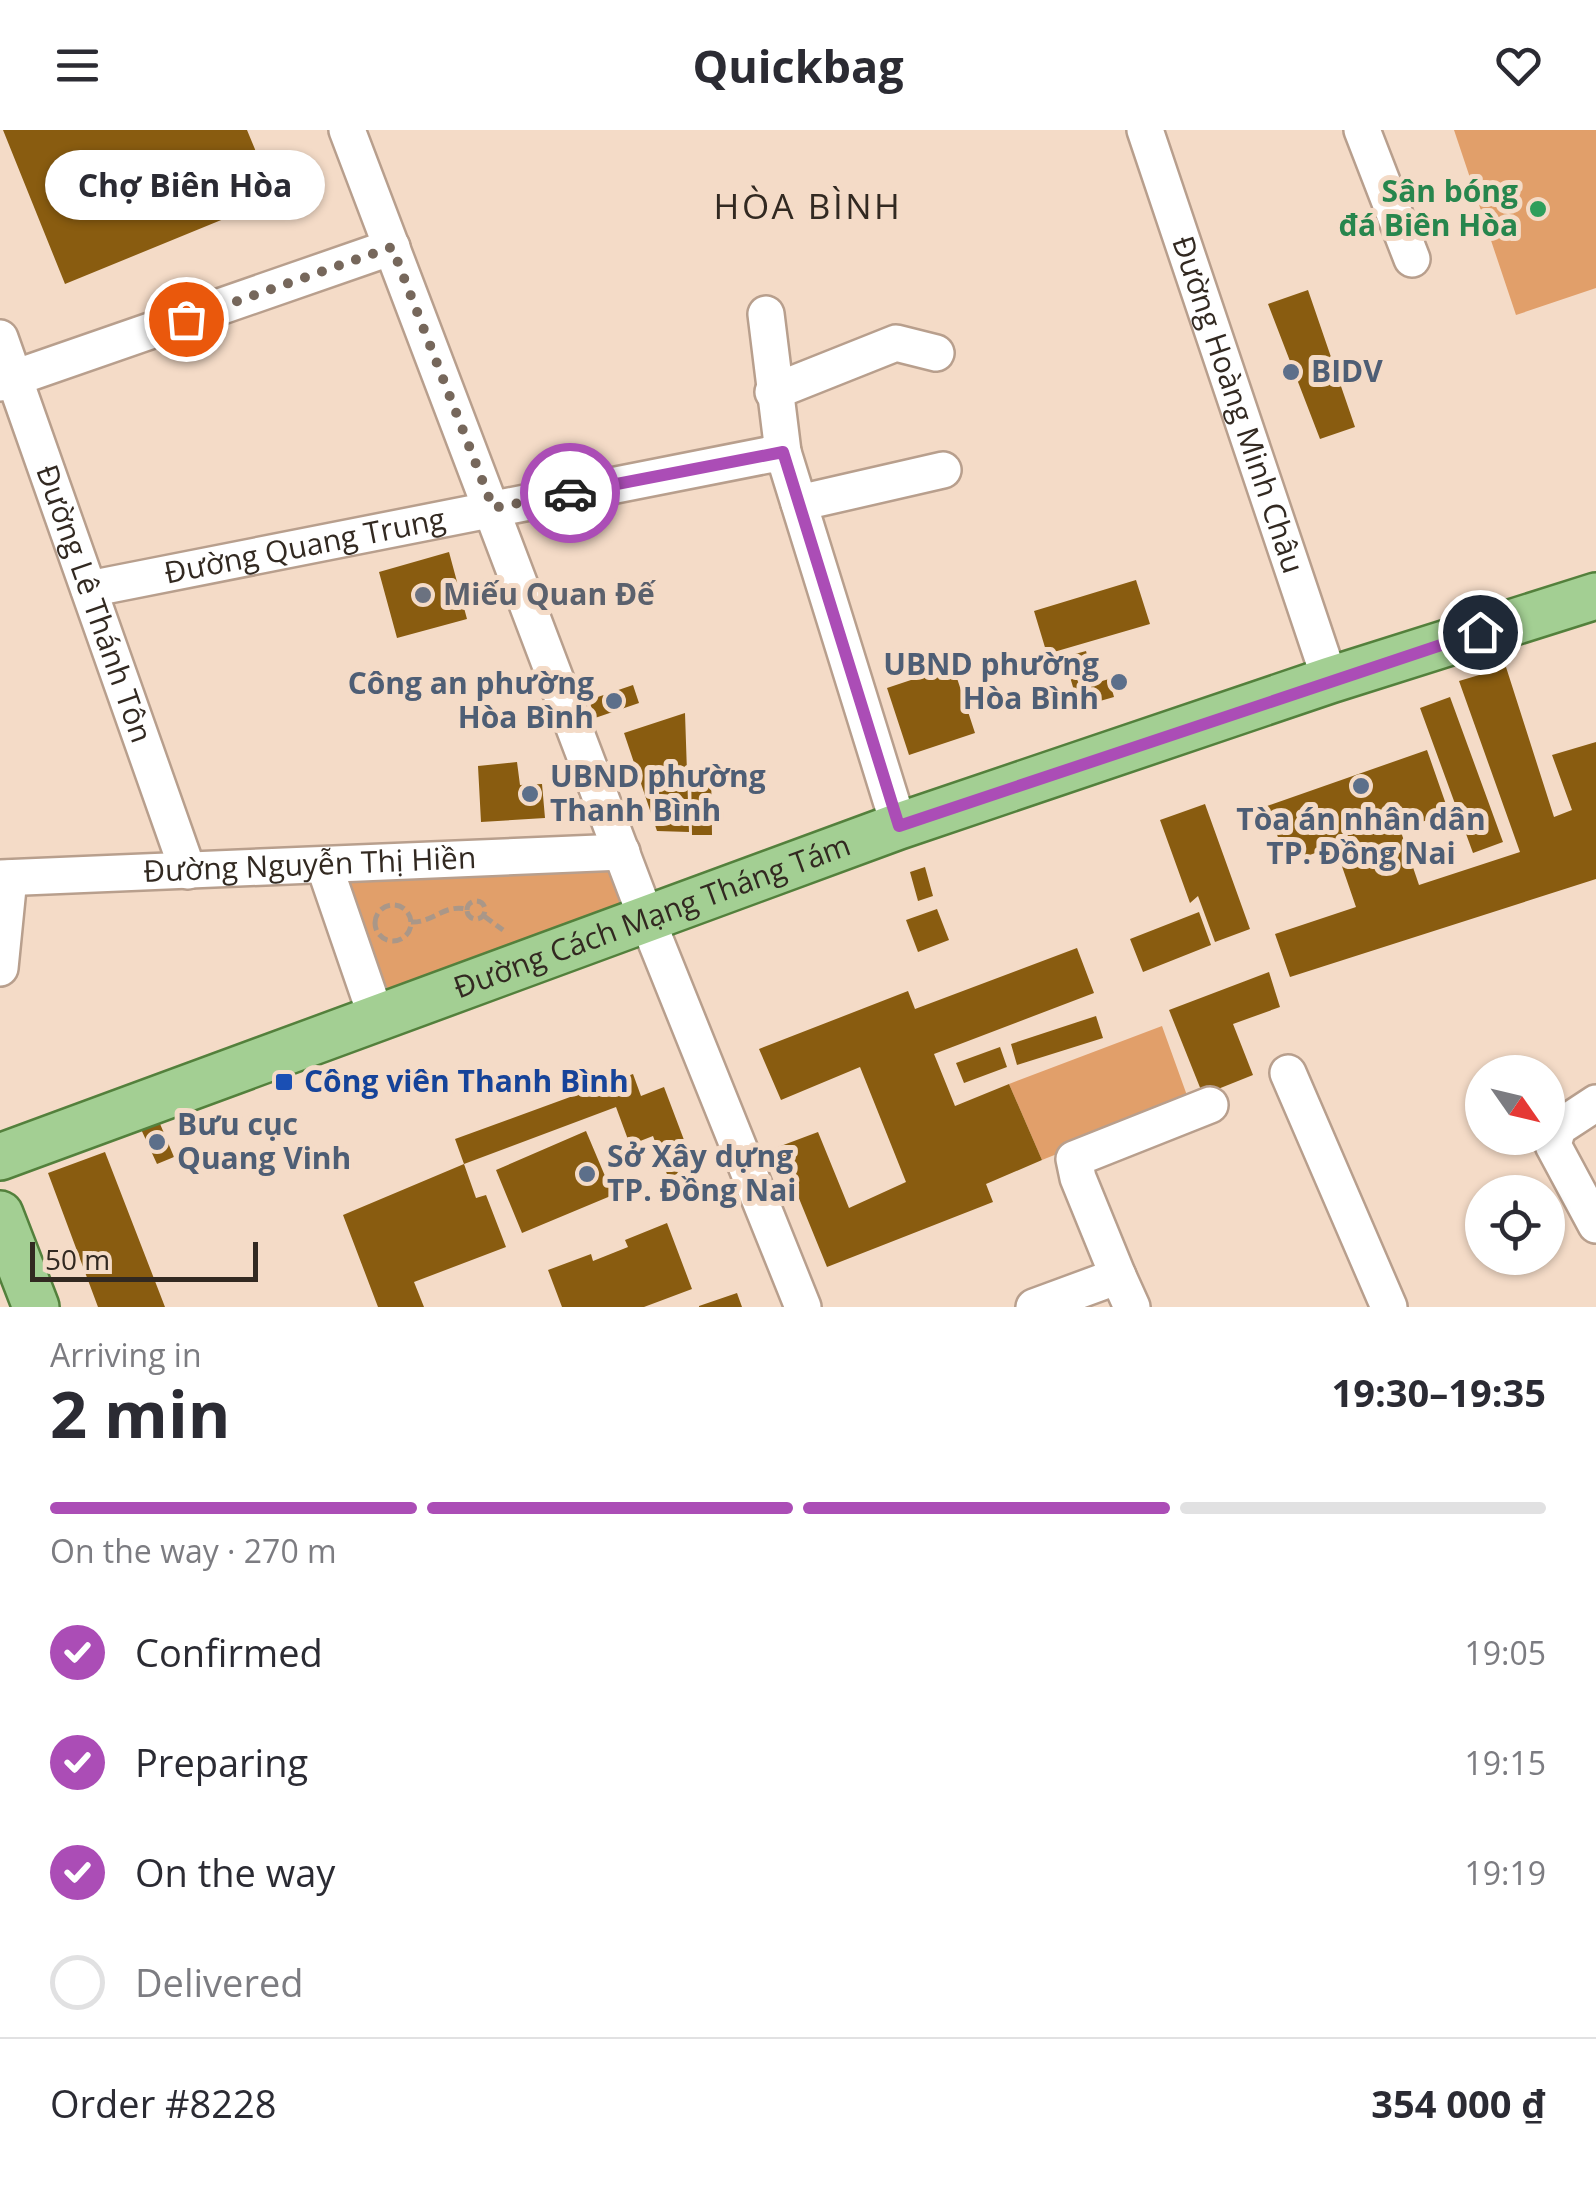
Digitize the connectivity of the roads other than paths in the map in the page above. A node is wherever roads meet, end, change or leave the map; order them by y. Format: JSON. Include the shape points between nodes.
{"nodes":[{"id":1,"x":347,"y":130,"type":"edge"},
{"id":2,"x":1145,"y":130,"type":"edge"},
{"id":3,"x":1362,"y":130,"type":"edge"},
{"id":4,"x":392,"y":247,"type":"junction"},
{"id":5,"x":1412,"y":259,"type":"dead end"},
{"id":6,"x":766,"y":314,"type":"dead end"},
{"id":7,"x":0,"y":338,"type":"edge"},
{"id":8,"x":936,"y":353,"type":"dead end"},
{"id":9,"x":7,"y":381,"type":"edge"},
{"id":10,"x":773,"y":392,"type":"junction"},
{"id":11,"x":783,"y":452,"type":"junction"},
{"id":12,"x":943,"y":470,"type":"dead end"},
{"id":13,"x":799,"y":503,"type":"junction"},
{"id":14,"x":493,"y":508,"type":"junction"},
{"id":15,"x":89,"y":589,"type":"junction"},
{"id":16,"x":1596,"y":596,"type":"edge"},
{"id":17,"x":1330,"y":680,"type":"junction"},
{"id":18,"x":899,"y":826,"type":"junction"},
{"id":19,"x":622,"y":852,"type":"junction"},
{"id":20,"x":324,"y":865,"type":"junction"},
{"id":21,"x":188,"y":870,"type":"junction"},
{"id":22,"x":4,"y":878,"type":"edge"},
{"id":23,"x":646,"y":917,"type":"junction"},
{"id":24,"x":0,"y":968,"type":"edge"},
{"id":25,"x":377,"y":1019,"type":"junction"},
{"id":26,"x":1288,"y":1073,"type":"dead end"},
{"id":27,"x":1596,"y":1103,"type":"edge"},
{"id":28,"x":1210,"y":1104,"type":"dead end"},
{"id":29,"x":0,"y":1156,"type":"edge"},
{"id":30,"x":0,"y":1214,"type":"edge"},
{"id":31,"x":1596,"y":1226,"type":"edge"},
{"id":32,"x":1125,"y":1292,"type":"edge"},
{"id":33,"x":36,"y":1307,"type":"edge"},
{"id":34,"x":803,"y":1307,"type":"edge"},
{"id":35,"x":1034,"y":1307,"type":"edge"},
{"id":36,"x":1389,"y":1307,"type":"edge"}],
"edges":[{"from":1,"to":4,"type":"street"},
{"from":2,"to":17,"type":"street","name":"Đường Hoàng Minh Châu"},
{"from":3,"to":5,"type":"street"},
{"from":4,"to":9,"type":"street"},
{"from":4,"to":14,"type":"street"},
{"from":6,"to":10,"type":"street"},
{"from":7,"to":9,"type":"street","name":"Đường Lê Thánh Tôn"},
{"from":8,"to":10,"type":"street","via":[[896,343]]},
{"from":9,"to":15,"type":"street","name":"Đường Lê Thánh Tôn"},
{"from":10,"to":11,"type":"street"},
{"from":11,"to":13,"type":"street"},
{"from":11,"to":14,"type":"street","name":"Đường Quang Trung"},
{"from":12,"to":13,"type":"street"},
{"from":13,"to":18,"type":"street"},
{"from":14,"to":15,"type":"street","name":"Đường Quang Trung"},
{"from":14,"to":19,"type":"street"},
{"from":15,"to":21,"type":"street","name":"Đường Lê Thánh Tôn"},
{"from":16,"to":17,"type":"main road","name":"Đường Cách Mạng Tháng Tám"},
{"from":17,"to":18,"type":"main road","name":"Đường Cách Mạng Tháng Tám"},
{"from":18,"to":23,"type":"main road","name":"Đường Cách Mạng Tháng Tám"},
{"from":19,"to":20,"type":"street","name":"Đường Nguyễn Thị Hiền"},
{"from":19,"to":23,"type":"street"},
{"from":20,"to":21,"type":"street","name":"Đường Nguyễn Thị Hiền"},
{"from":20,"to":25,"type":"street"},
{"from":21,"to":22,"type":"street","name":"Đường Nguyễn Thị Hiền"},
{"from":22,"to":24,"type":"street"},
{"from":23,"to":25,"type":"main road","name":"Đường Cách Mạng Tháng Tám"},
{"from":23,"to":34,"type":"street"},
{"from":25,"to":29,"type":"main road","name":"Đường Cách Mạng Tháng Tám"},
{"from":26,"to":36,"type":"street"},
{"from":27,"to":31,"type":"street","via":[[1558,1128],[1553,1144]]},
{"from":28,"to":32,"type":"street","via":[[1074,1159]]},
{"from":30,"to":33,"type":"main road"},
{"from":32,"to":35,"type":"street"}]}
